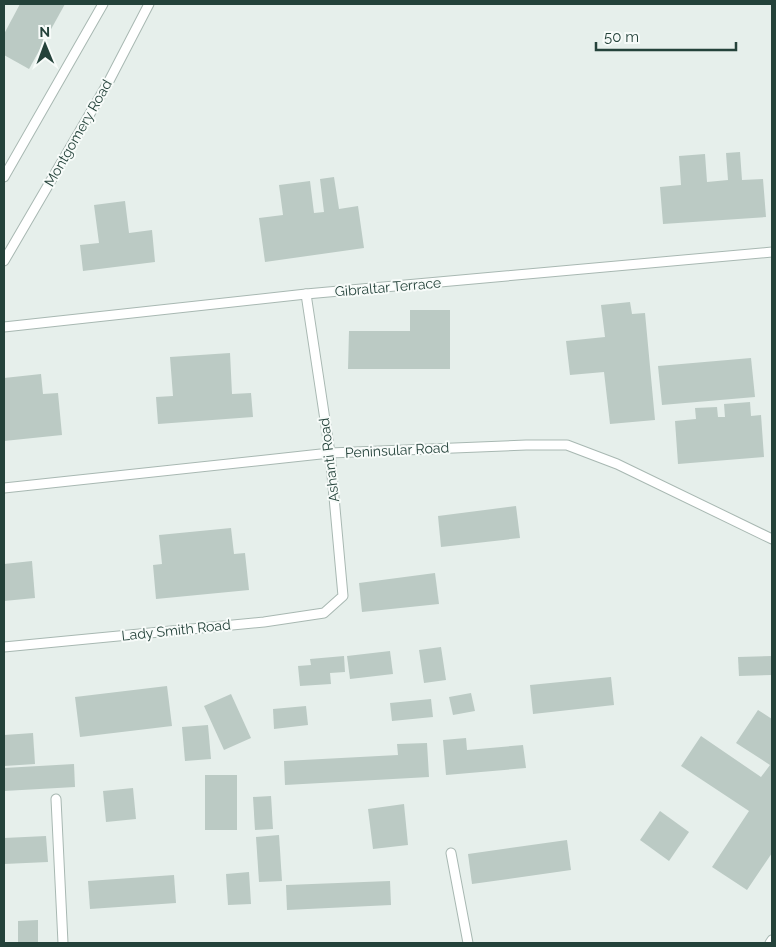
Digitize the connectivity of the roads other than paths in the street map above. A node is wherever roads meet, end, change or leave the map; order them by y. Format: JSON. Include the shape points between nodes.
{"nodes":[{"id":1,"x":103,"y":4,"type":"edge"},
{"id":2,"x":149,"y":4,"type":"edge"},
{"id":3,"x":4,"y":177,"type":"edge"},
{"id":4,"x":772,"y":252,"type":"edge"},
{"id":5,"x":4,"y":261,"type":"edge"},
{"id":6,"x":306,"y":294,"type":"junction"},
{"id":7,"x":4,"y":327,"type":"edge"},
{"id":8,"x":330,"y":454,"type":"junction"},
{"id":9,"x":4,"y":488,"type":"edge"},
{"id":10,"x":772,"y":539,"type":"edge"},
{"id":11,"x":343,"y":596,"type":"joint"},
{"id":12,"x":4,"y":648,"type":"edge"},
{"id":13,"x":56,"y":799,"type":"dead end"},
{"id":14,"x":451,"y":853,"type":"dead end"},
{"id":15,"x":772,"y":940,"type":"edge"},
{"id":16,"x":63,"y":943,"type":"edge"},
{"id":17,"x":468,"y":943,"type":"edge"},
{"id":18,"x":770,"y":943,"type":"edge"}],
"edges":[{"from":1,"to":3,"type":"lane"},
{"from":2,"to":5,"type":"lane","name":"Montgomery Road","via":[[109,81]]},
{"from":4,"to":6,"type":"lane","name":"Gibraltar Terrace"},
{"from":6,"to":7,"type":"lane","name":"Gibraltar Terrace"},
{"from":6,"to":8,"type":"lane","name":"Ashanti Road"},
{"from":8,"to":9,"type":"lane","name":"Peninsular Road"},
{"from":8,"to":10,"type":"lane","name":"Peninsular Road","via":[[567,445],[617,464]]},
{"from":8,"to":11,"type":"lane","name":"Ashanti Road"},
{"from":11,"to":12,"type":"lane","name":"Lady Smith Road","via":[[324,612],[264,622]]},
{"from":13,"to":16,"type":"lane"},
{"from":14,"to":17,"type":"lane"},
{"from":15,"to":18,"type":"lane"}]}
